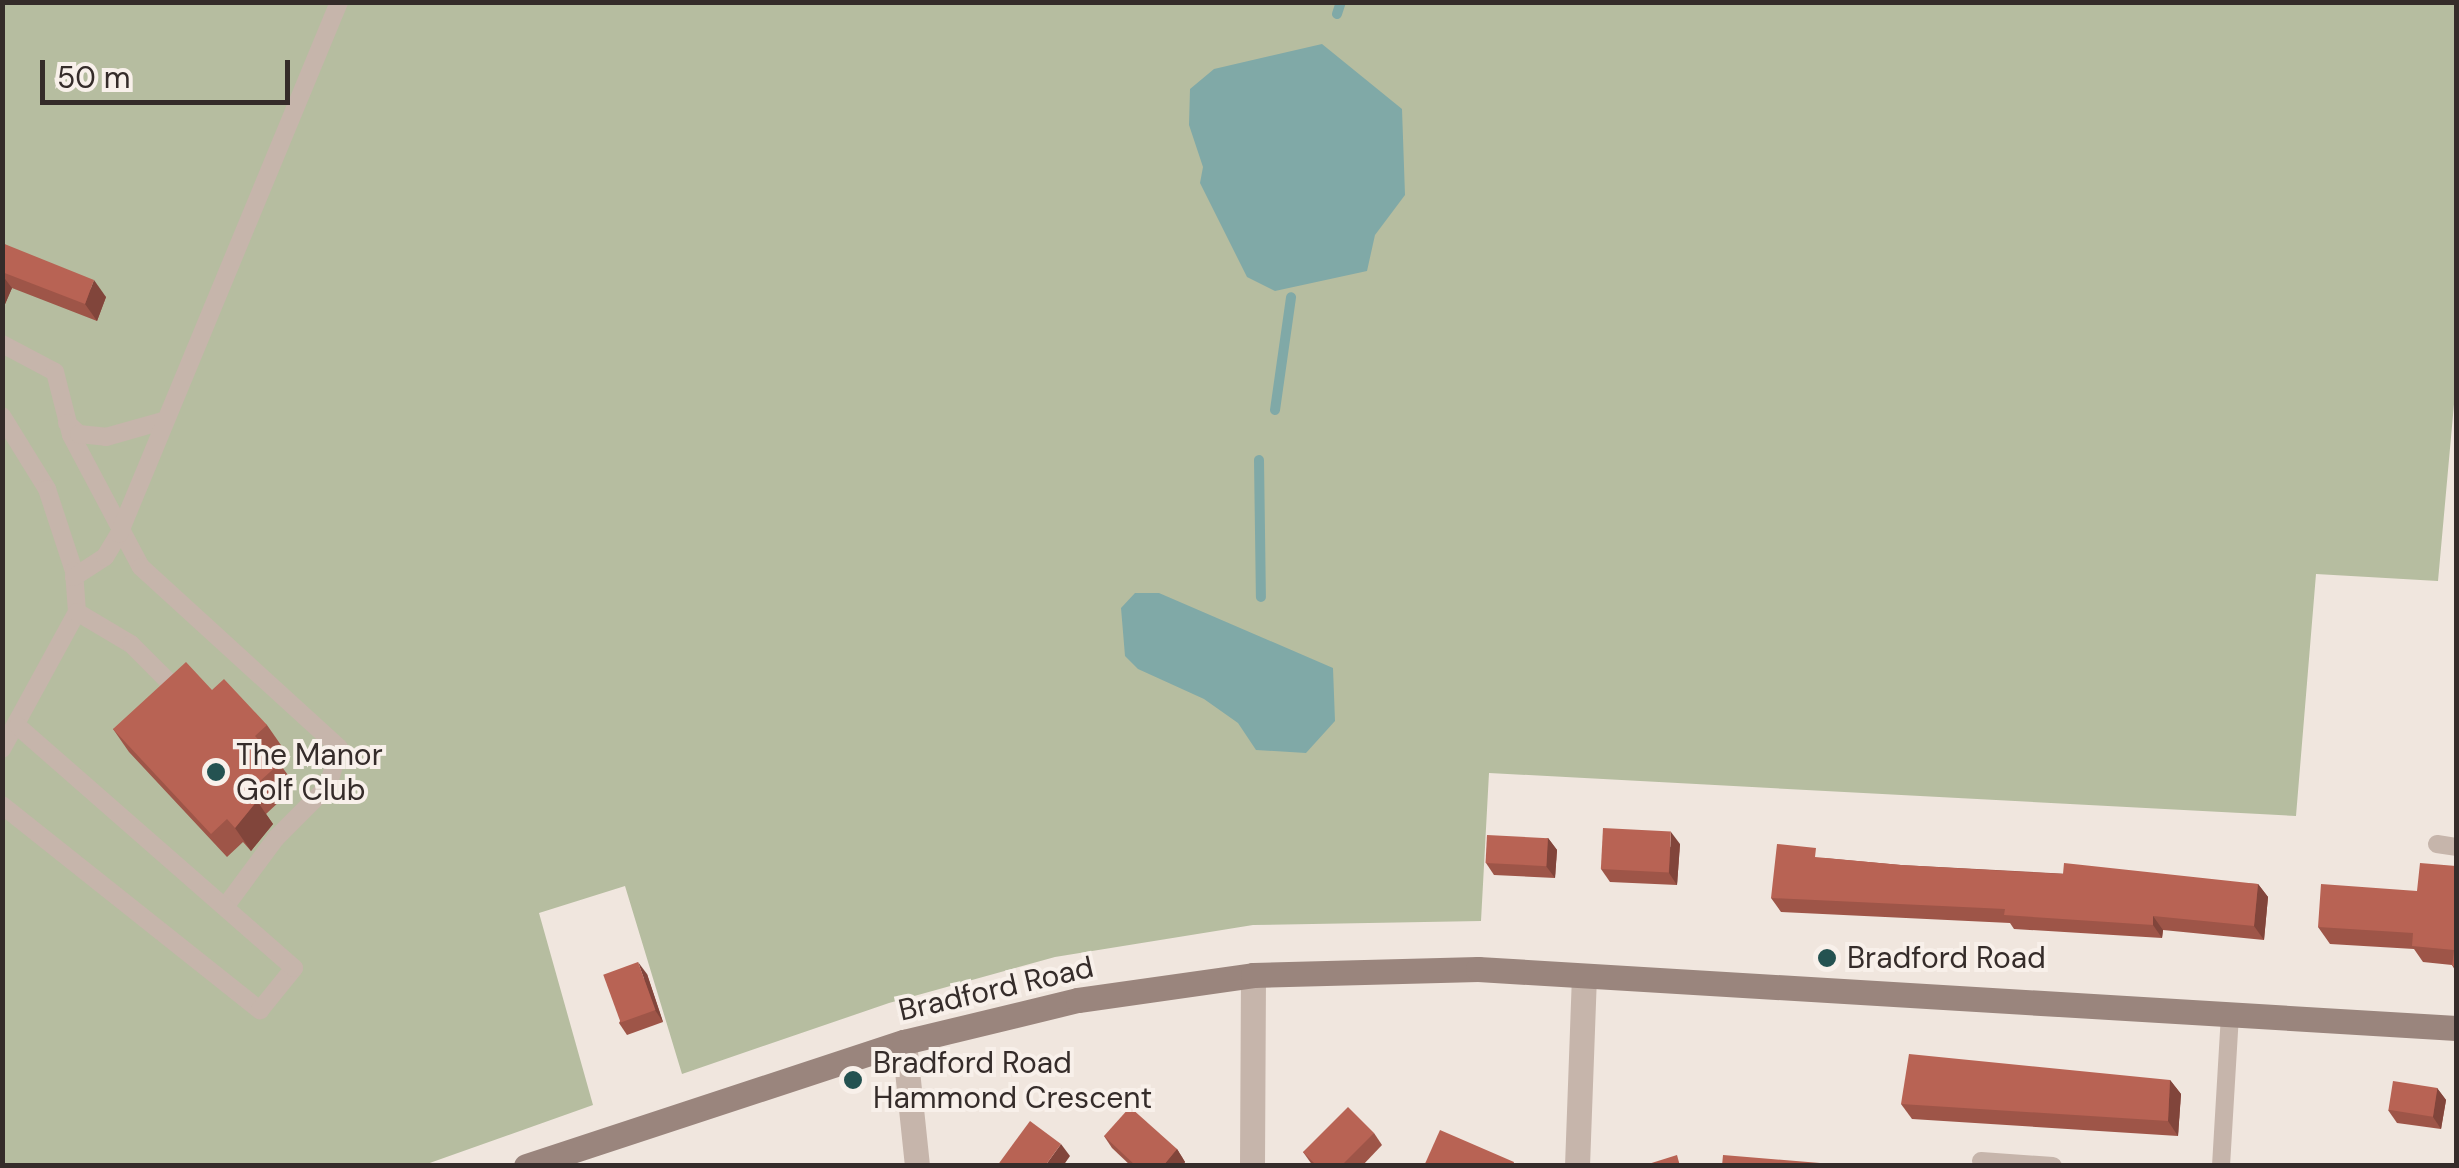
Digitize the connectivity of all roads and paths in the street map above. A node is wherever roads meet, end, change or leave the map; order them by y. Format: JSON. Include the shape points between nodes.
{"nodes":[{"id":1,"x":338,"y":2,"type":"edge"},
{"id":2,"x":2,"y":344,"type":"edge"},
{"id":3,"x":2,"y":416,"type":"edge"},
{"id":4,"x":166,"y":420,"type":"junction"},
{"id":5,"x":66,"y":422,"type":"junction"},
{"id":6,"x":120,"y":534,"type":"junction"},
{"id":7,"x":74,"y":578,"type":"junction"},
{"id":8,"x":77,"y":612,"type":"junction"},
{"id":9,"x":168,"y":681,"type":"edge"},
{"id":10,"x":18,"y":726,"type":"junction"},
{"id":11,"x":2,"y":750,"type":"edge"},
{"id":12,"x":2,"y":805,"type":"edge"},
{"id":13,"x":225,"y":907,"type":"junction"},
{"id":14,"x":1253,"y":975,"type":"junction"},
{"id":15,"x":1584,"y":976,"type":"junction"},
{"id":16,"x":2230,"y":1016,"type":"junction"},
{"id":17,"x":2456,"y":1028,"type":"edge"},
{"id":18,"x":904,"y":1042,"type":"junction"},
{"id":19,"x":1981,"y":1162,"type":"dead end"},
{"id":20,"x":526,"y":1166,"type":"edge"},
{"id":21,"x":917,"y":1166,"type":"edge"},
{"id":22,"x":1252,"y":1166,"type":"edge"},
{"id":23,"x":1576,"y":1166,"type":"edge"},
{"id":24,"x":2054,"y":1166,"type":"edge"},
{"id":25,"x":2221,"y":1166,"type":"edge"}],
"edges":[{"from":1,"to":4,"type":"lane"},
{"from":2,"to":5,"type":"lane","via":[[55,372]]},
{"from":3,"to":7,"type":"lane","via":[[47,488]]},
{"from":4,"to":5,"type":"lane","via":[[106,437],[79,434]]},
{"from":4,"to":6,"type":"lane"},
{"from":5,"to":6,"type":"lane"},
{"from":6,"to":7,"type":"lane","via":[[105,558]]},
{"from":6,"to":13,"type":"lane","via":[[171,597],[338,748],[328,786],[276,838]]},
{"from":7,"to":8,"type":"lane"},
{"from":8,"to":9,"type":"lane","via":[[131,644]]},
{"from":8,"to":10,"type":"lane"},
{"from":10,"to":11,"type":"lane"},
{"from":10,"to":13,"type":"lane"},
{"from":12,"to":13,"type":"lane","via":[[260,1010],[294,968]]},
{"from":14,"to":15,"type":"main road","name":"Bradford Road","via":[[1478,969]]},
{"from":14,"to":18,"type":"main road","name":"Bradford Road","via":[[1078,1000]]},
{"from":14,"to":22,"type":"street"},
{"from":15,"to":16,"type":"main road","name":"Bradford Road"},
{"from":15,"to":23,"type":"street"},
{"from":16,"to":17,"type":"main road","name":"Bradford Road"},
{"from":16,"to":25,"type":"lane"},
{"from":18,"to":20,"type":"main road","name":"Bradford Road"},
{"from":18,"to":21,"type":"street"},
{"from":19,"to":24,"type":"lane"}]}
